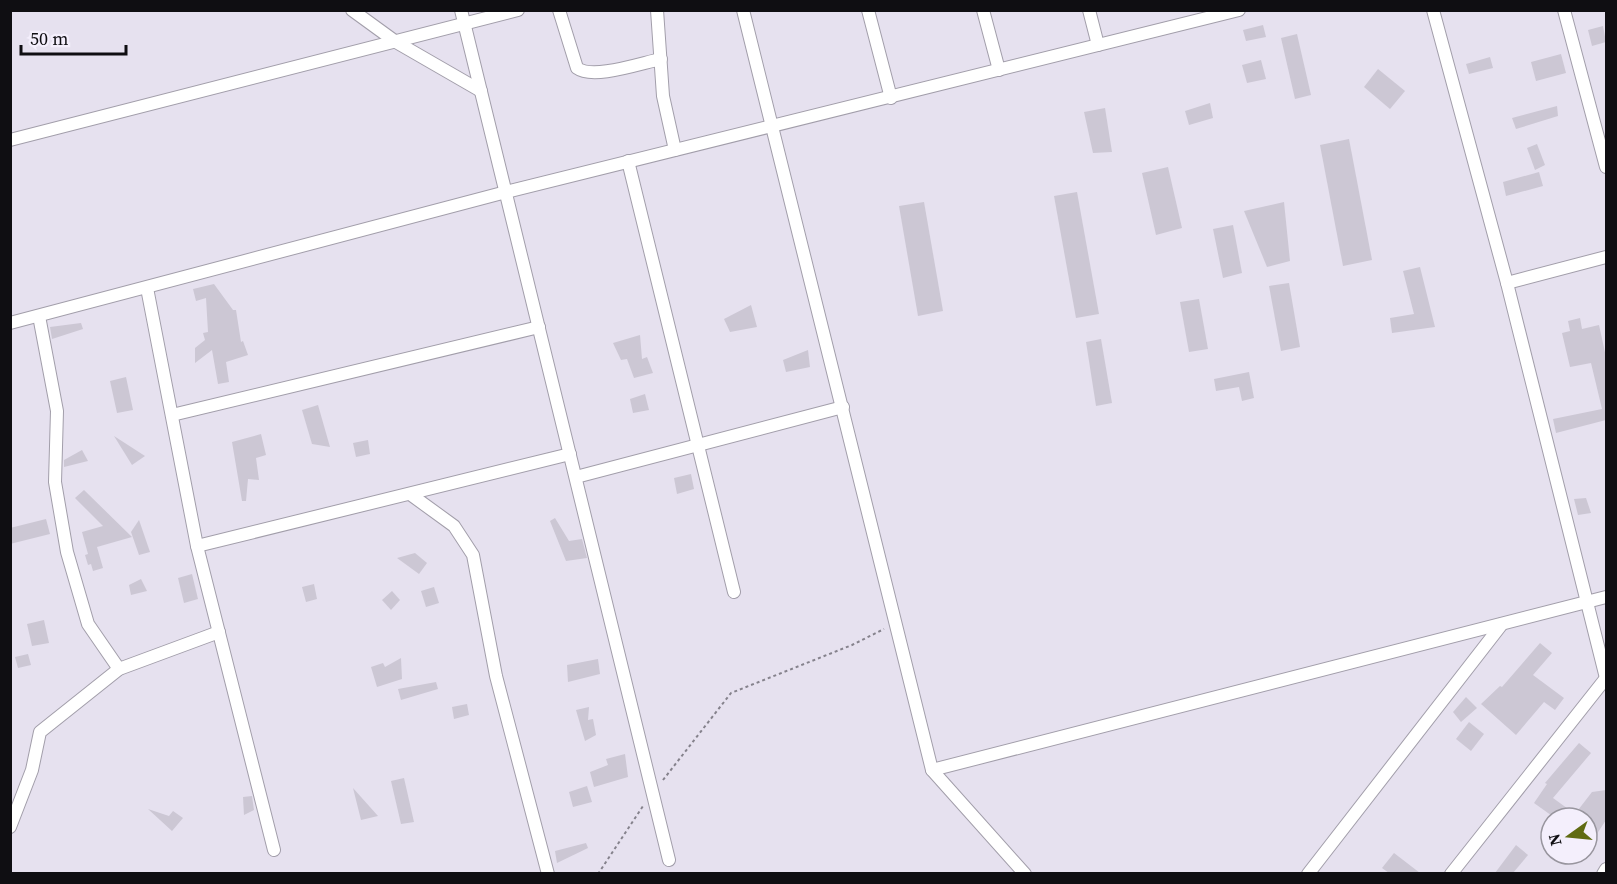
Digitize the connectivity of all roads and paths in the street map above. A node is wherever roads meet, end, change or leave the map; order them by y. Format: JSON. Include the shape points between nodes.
{"nodes":[{"id":1,"x":351,"y":10,"type":"edge"},
{"id":2,"x":461,"y":10,"type":"edge"},
{"id":3,"x":518,"y":10,"type":"edge"},
{"id":4,"x":559,"y":10,"type":"edge"},
{"id":5,"x":657,"y":10,"type":"edge"},
{"id":6,"x":743,"y":10,"type":"edge"},
{"id":7,"x":868,"y":10,"type":"edge"},
{"id":8,"x":983,"y":10,"type":"edge"},
{"id":9,"x":1089,"y":10,"type":"edge"},
{"id":10,"x":1239,"y":10,"type":"edge"},
{"id":11,"x":1433,"y":10,"type":"edge"},
{"id":12,"x":1564,"y":10,"type":"edge"},
{"id":13,"x":1206,"y":14,"type":"edge"},
{"id":14,"x":465,"y":24,"type":"junction"},
{"id":15,"x":396,"y":42,"type":"junction"},
{"id":16,"x":1098,"y":45,"type":"junction"},
{"id":17,"x":661,"y":59,"type":"junction"},
{"id":18,"x":999,"y":70,"type":"junction"},
{"id":19,"x":481,"y":91,"type":"junction"},
{"id":20,"x":891,"y":98,"type":"junction"},
{"id":21,"x":773,"y":126,"type":"junction"},
{"id":22,"x":10,"y":140,"type":"edge"},
{"id":23,"x":675,"y":150,"type":"junction"},
{"id":24,"x":628,"y":161,"type":"junction"},
{"id":25,"x":1606,"y":167,"type":"edge"},
{"id":26,"x":506,"y":192,"type":"junction"},
{"id":27,"x":1606,"y":257,"type":"edge"},
{"id":28,"x":1508,"y":283,"type":"junction"},
{"id":29,"x":147,"y":288,"type":"junction"},
{"id":30,"x":39,"y":316,"type":"junction"},
{"id":31,"x":10,"y":323,"type":"edge"},
{"id":32,"x":539,"y":327,"type":"junction"},
{"id":33,"x":843,"y":407,"type":"junction"},
{"id":34,"x":172,"y":415,"type":"junction"},
{"id":35,"x":698,"y":445,"type":"junction"},
{"id":36,"x":570,"y":454,"type":"junction"},
{"id":37,"x":576,"y":477,"type":"junction"},
{"id":38,"x":410,"y":494,"type":"junction"},
{"id":39,"x":197,"y":546,"type":"junction"},
{"id":40,"x":734,"y":592,"type":"dead end"},
{"id":41,"x":1606,"y":597,"type":"edge"},
{"id":42,"x":1587,"y":602,"type":"junction"},
{"id":43,"x":896,"y":622,"type":"junction"},
{"id":44,"x":1502,"y":624,"type":"junction"},
{"id":45,"x":219,"y":632,"type":"junction"},
{"id":46,"x":119,"y":669,"type":"junction"},
{"id":47,"x":1606,"y":678,"type":"edge"},
{"id":48,"x":932,"y":770,"type":"junction"},
{"id":49,"x":652,"y":793,"type":"junction"},
{"id":50,"x":10,"y":796,"type":"edge"},
{"id":51,"x":16,"y":809,"type":"junction"},
{"id":52,"x":10,"y":827,"type":"edge"},
{"id":53,"x":274,"y":850,"type":"dead end"},
{"id":54,"x":669,"y":860,"type":"dead end"},
{"id":55,"x":1606,"y":869,"type":"edge"},
{"id":56,"x":548,"y":873,"type":"edge"},
{"id":57,"x":598,"y":873,"type":"edge"},
{"id":58,"x":1025,"y":873,"type":"edge"},
{"id":59,"x":1308,"y":873,"type":"edge"},
{"id":60,"x":1451,"y":873,"type":"edge"},
{"id":61,"x":1603,"y":873,"type":"edge"}],
"edges":[{"from":1,"to":15,"type":"street"},
{"from":2,"to":14,"type":"street"},
{"from":3,"to":14,"type":"street"},
{"from":4,"to":17,"type":"street","via":[[577,68],[584,73]]},
{"from":5,"to":17,"type":"street"},
{"from":6,"to":21,"type":"street"},
{"from":7,"to":20,"type":"street"},
{"from":8,"to":18,"type":"street"},
{"from":9,"to":16,"type":"street"},
{"from":10,"to":13,"type":"street"},
{"from":11,"to":28,"type":"street"},
{"from":12,"to":25,"type":"street"},
{"from":13,"to":16,"type":"street"},
{"from":14,"to":15,"type":"street"},
{"from":14,"to":19,"type":"street"},
{"from":15,"to":19,"type":"street"},
{"from":15,"to":22,"type":"street"},
{"from":16,"to":18,"type":"street"},
{"from":17,"to":23,"type":"street","via":[[663,96]]},
{"from":18,"to":20,"type":"street"},
{"from":19,"to":26,"type":"street"},
{"from":20,"to":21,"type":"street"},
{"from":21,"to":23,"type":"street"},
{"from":21,"to":33,"type":"street"},
{"from":23,"to":24,"type":"street"},
{"from":24,"to":26,"type":"street"},
{"from":24,"to":35,"type":"street"},
{"from":26,"to":29,"type":"street"},
{"from":26,"to":32,"type":"street"},
{"from":27,"to":28,"type":"street"},
{"from":28,"to":42,"type":"street"},
{"from":29,"to":30,"type":"street"},
{"from":29,"to":34,"type":"street"},
{"from":30,"to":31,"type":"street"},
{"from":30,"to":46,"type":"street","via":[[57,411],[55,482],[67,552],[88,624]]},
{"from":32,"to":34,"type":"street"},
{"from":32,"to":36,"type":"street"},
{"from":33,"to":35,"type":"street"},
{"from":33,"to":43,"type":"street"},
{"from":34,"to":39,"type":"street"},
{"from":35,"to":37,"type":"street"},
{"from":35,"to":40,"type":"street"},
{"from":36,"to":37,"type":"street"},
{"from":36,"to":38,"type":"street"},
{"from":37,"to":49,"type":"street"},
{"from":38,"to":39,"type":"street"},
{"from":38,"to":56,"type":"street","via":[[454,526],[473,555],[496,676]]},
{"from":39,"to":45,"type":"street"},
{"from":41,"to":42,"type":"street"},
{"from":42,"to":44,"type":"street"},
{"from":42,"to":47,"type":"street"},
{"from":43,"to":48,"type":"street"},
{"from":43,"to":49,"type":"path","via":[[852,645],[731,693]]},
{"from":44,"to":48,"type":"street"},
{"from":44,"to":59,"type":"street"},
{"from":45,"to":46,"type":"street"},
{"from":45,"to":53,"type":"street"},
{"from":46,"to":51,"type":"street","via":[[40,732],[32,770]]},
{"from":47,"to":60,"type":"street"},
{"from":48,"to":58,"type":"street"},
{"from":49,"to":54,"type":"street"},
{"from":49,"to":57,"type":"path"},
{"from":50,"to":51,"type":"street"},
{"from":51,"to":52,"type":"street"},
{"from":55,"to":61,"type":"street"}]}
